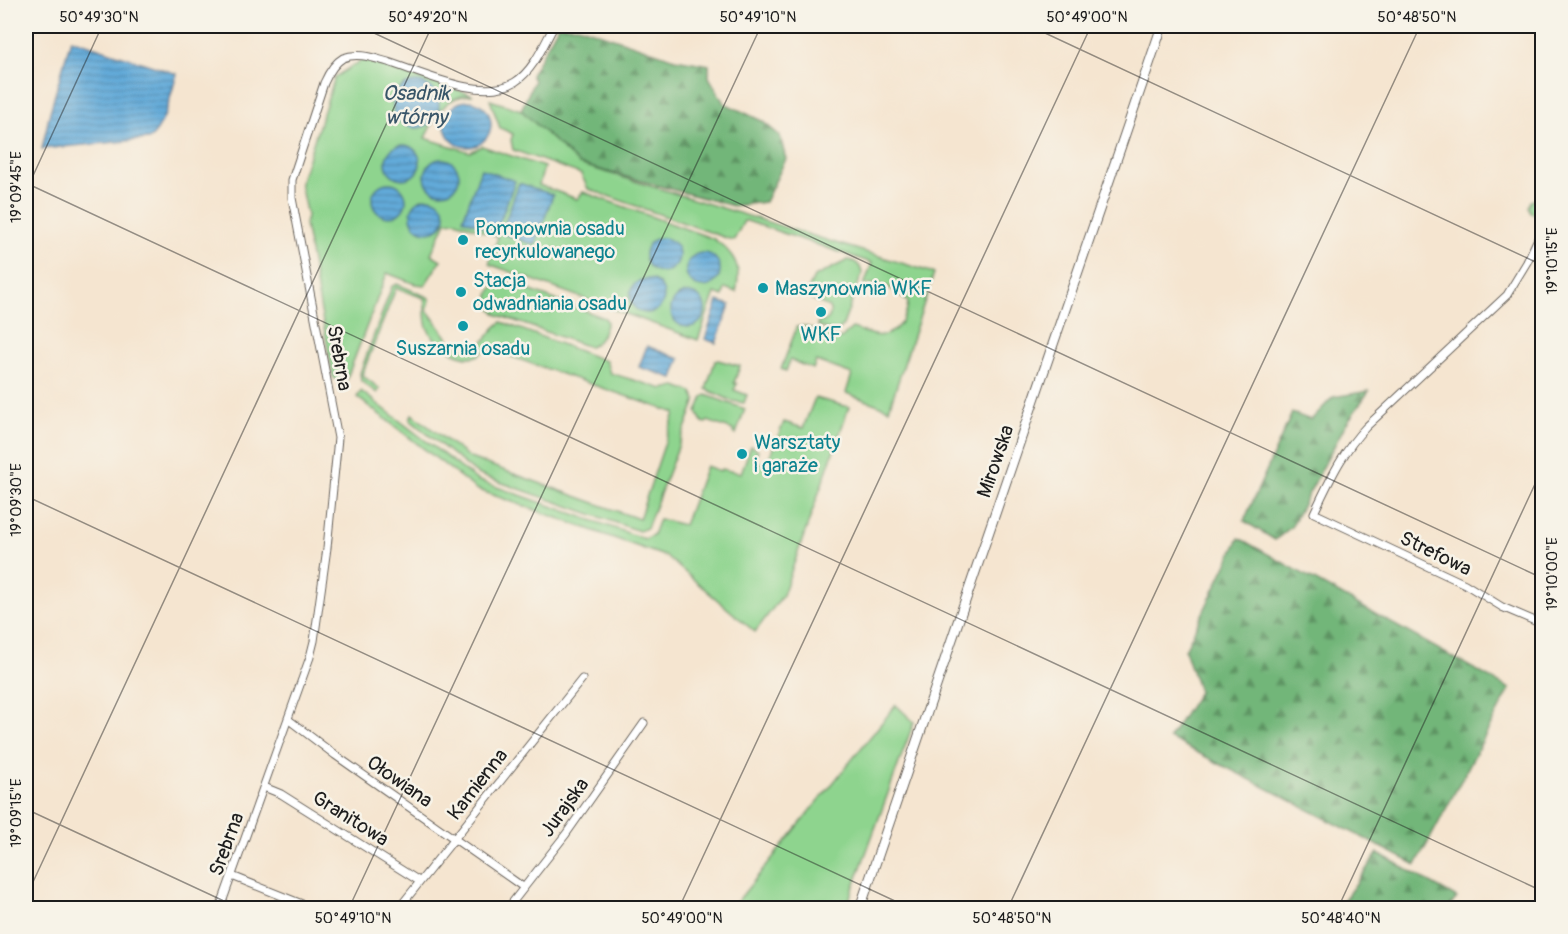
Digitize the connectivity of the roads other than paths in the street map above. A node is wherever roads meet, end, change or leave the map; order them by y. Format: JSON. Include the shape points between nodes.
{"nodes":[{"id":1,"x":554,"y":26,"type":"edge"},
{"id":2,"x":1162,"y":26,"type":"edge"},
{"id":3,"x":1542,"y":230,"type":"edge"},
{"id":4,"x":1542,"y":624,"type":"edge"},
{"id":5,"x":582,"y":679,"type":"dead end"},
{"id":6,"x":289,"y":720,"type":"junction"},
{"id":7,"x":644,"y":723,"type":"dead end"},
{"id":8,"x":264,"y":787,"type":"junction"},
{"id":9,"x":455,"y":839,"type":"junction"},
{"id":10,"x":232,"y":876,"type":"junction"},
{"id":11,"x":419,"y":880,"type":"junction"},
{"id":12,"x":523,"y":887,"type":"junction"},
{"id":13,"x":220,"y":909,"type":"edge"},
{"id":14,"x":312,"y":909,"type":"edge"},
{"id":15,"x":399,"y":909,"type":"edge"},
{"id":16,"x":508,"y":909,"type":"edge"},
{"id":17,"x":860,"y":909,"type":"edge"}],
"edges":[{"from":1,"to":6,"type":"street","name":"Srebrna","via":[[526,73],[502,88],[475,89],[366,55],[342,58],[324,83],[292,180],[292,198],[338,438],[314,641]]},
{"from":2,"to":17,"type":"street","name":"Mirowska"},
{"from":3,"to":4,"type":"street","name":"Strefowa","via":[[1507,295],[1352,443],[1314,513]]},
{"from":5,"to":9,"type":"street","name":"Kamienna"},
{"from":6,"to":8,"type":"street","name":"Srebrna"},
{"from":6,"to":9,"type":"street","name":"Ołowiana"},
{"from":7,"to":12,"type":"street","name":"Jurajska","via":[[566,834]]},
{"from":8,"to":10,"type":"street","name":"Srebrna"},
{"from":8,"to":11,"type":"street","name":"Granitowa"},
{"from":9,"to":11,"type":"street","name":"Kamienna"},
{"from":9,"to":12,"type":"street","name":"Ołowiana"},
{"from":10,"to":13,"type":"street","name":"Srebrna"},
{"from":10,"to":14,"type":"street"},
{"from":11,"to":15,"type":"street","name":"Kamienna"},
{"from":12,"to":16,"type":"street","name":"Jurajska"}]}
